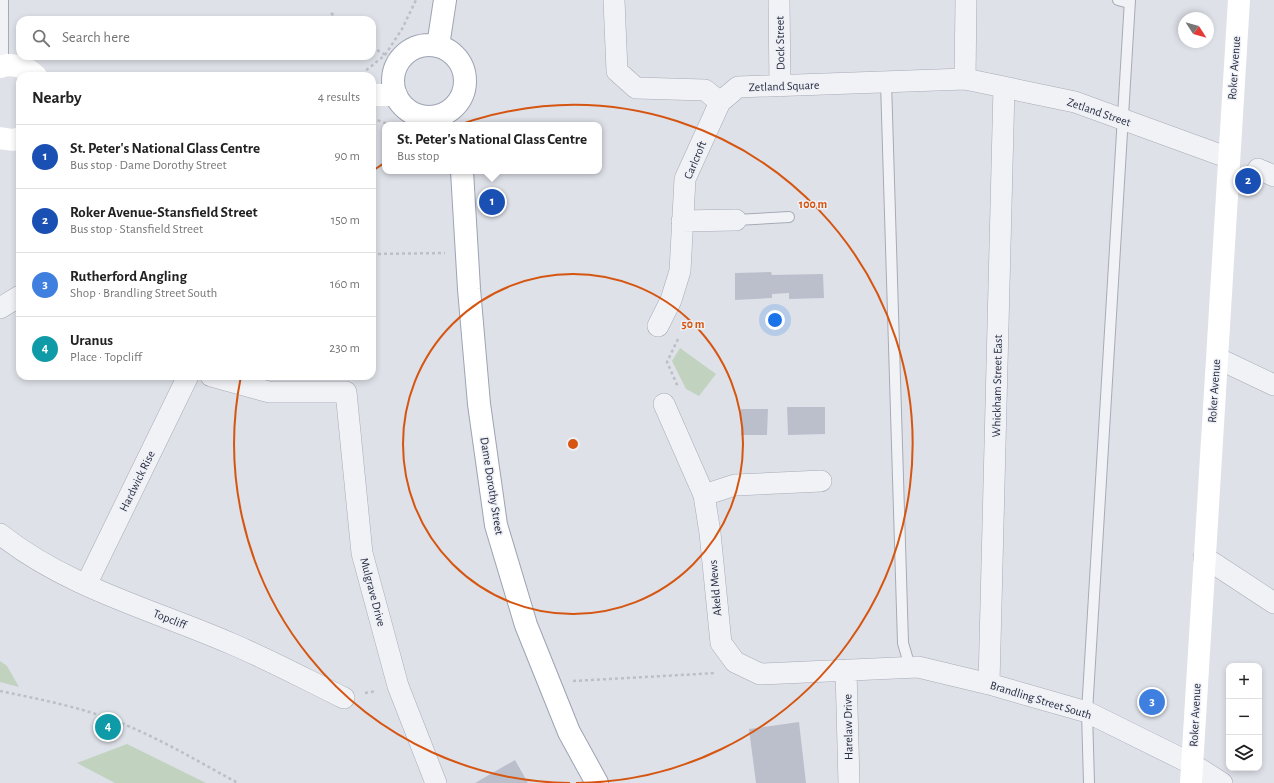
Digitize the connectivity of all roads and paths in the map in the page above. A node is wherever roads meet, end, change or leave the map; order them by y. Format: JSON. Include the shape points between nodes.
{"nodes":[{"id":1,"x":3,"y":0,"type":"edge"},
{"id":2,"x":416,"y":0,"type":"edge"},
{"id":3,"x":445,"y":0,"type":"edge"},
{"id":4,"x":614,"y":0,"type":"edge"},
{"id":5,"x":779,"y":0,"type":"edge"},
{"id":6,"x":966,"y":0,"type":"edge"},
{"id":7,"x":1118,"y":0,"type":"edge"},
{"id":8,"x":1239,"y":0,"type":"edge"},
{"id":9,"x":1130,"y":1,"type":"edge"},
{"id":10,"x":331,"y":13,"type":"dead end"},
{"id":11,"x":334,"y":16,"type":"edge"},
{"id":12,"x":438,"y":46,"type":"junction"},
{"id":13,"x":376,"y":50,"type":"edge"},
{"id":14,"x":392,"y":59,"type":"junction"},
{"id":15,"x":2,"y":66,"type":"edge"},
{"id":16,"x":32,"y":72,"type":"edge"},
{"id":17,"x":364,"y":72,"type":"dead end"},
{"id":18,"x":965,"y":79,"type":"junction"},
{"id":19,"x":886,"y":82,"type":"junction"},
{"id":20,"x":780,"y":86,"type":"junction"},
{"id":21,"x":1004,"y":87,"type":"junction"},
{"id":22,"x":376,"y":95,"type":"edge"},
{"id":23,"x":396,"y":95,"type":"junction"},
{"id":24,"x":720,"y":102,"type":"junction"},
{"id":25,"x":447,"y":119,"type":"edge"},
{"id":26,"x":1122,"y":119,"type":"junction"},
{"id":27,"x":0,"y":138,"type":"edge"},
{"id":28,"x":16,"y":139,"type":"edge"},
{"id":29,"x":1229,"y":158,"type":"junction"},
{"id":30,"x":462,"y":174,"type":"edge"},
{"id":31,"x":789,"y":217,"type":"dead end"},
{"id":32,"x":736,"y":220,"type":"joint"},
{"id":33,"x":682,"y":221,"type":"junction"},
{"id":34,"x":468,"y":252,"type":"junction"},
{"id":35,"x":376,"y":254,"type":"edge"},
{"id":36,"x":16,"y":298,"type":"edge"},
{"id":37,"x":0,"y":308,"type":"edge"},
{"id":38,"x":658,"y":326,"type":"joint"},
{"id":39,"x":1217,"y":358,"type":"junction"},
{"id":40,"x":186,"y":380,"type":"edge"},
{"id":41,"x":226,"y":380,"type":"edge"},
{"id":42,"x":346,"y":384,"type":"edge"},
{"id":43,"x":1274,"y":385,"type":"edge"},
{"id":44,"x":664,"y":404,"type":"joint"},
{"id":45,"x":821,"y":481,"type":"dead end"},
{"id":46,"x":704,"y":495,"type":"junction"},
{"id":47,"x":0,"y":534,"type":"edge"},
{"id":48,"x":1204,"y":557,"type":"junction"},
{"id":49,"x":86,"y":585,"type":"junction"},
{"id":50,"x":1274,"y":603,"type":"edge"},
{"id":51,"x":736,"y":662,"type":"junction"},
{"id":52,"x":910,"y":667,"type":"junction"},
{"id":53,"x":846,"y":670,"type":"junction"},
{"id":54,"x":549,"y":682,"type":"junction"},
{"id":55,"x":989,"y":684,"type":"junction"},
{"id":56,"x":398,"y":686,"type":"junction"},
{"id":57,"x":0,"y":691,"type":"edge"},
{"id":58,"x":344,"y":698,"type":"joint"},
{"id":59,"x":1087,"y":712,"type":"junction"},
{"id":60,"x":1192,"y":773,"type":"edge"},
{"id":61,"x":238,"y":783,"type":"edge"},
{"id":62,"x":436,"y":783,"type":"edge"},
{"id":63,"x":597,"y":783,"type":"edge"},
{"id":64,"x":849,"y":783,"type":"edge"},
{"id":65,"x":1089,"y":783,"type":"edge"},
{"id":66,"x":1222,"y":783,"type":"edge"}],
"edges":[{"from":1,"to":15,"type":"lane"},
{"from":2,"to":14,"type":"path","via":[[402,29]]},
{"from":3,"to":12,"type":"main road"},
{"from":4,"to":24,"type":"street","via":[[617,71],[636,88],[705,90]]},
{"from":5,"to":20,"type":"street","name":"Dock Street"},
{"from":6,"to":18,"type":"street"},
{"from":7,"to":9,"type":"lane"},
{"from":8,"to":29,"type":"main road","name":"Roker Avenue"},
{"from":9,"to":26,"type":"lane"},
{"from":10,"to":11,"type":"path"},
{"from":12,"to":14,"type":"main road","via":[[416,48]]},
{"from":12,"to":25,"type":"main road","via":[[456,58],[465,77],[460,98]]},
{"from":13,"to":14,"type":"path"},
{"from":14,"to":17,"type":"path"},
{"from":14,"to":23,"type":"main road"},
{"from":15,"to":16,"type":"main road","via":[[16,65]]},
{"from":18,"to":19,"type":"street","name":"Zetland Square"},
{"from":18,"to":21,"type":"street","name":"Zetland Street"},
{"from":19,"to":20,"type":"street","name":"Zetland Square"},
{"from":19,"to":52,"type":"lane","via":[[903,643]]},
{"from":20,"to":24,"type":"street","name":"Zetland Square","via":[[738,88]]},
{"from":21,"to":26,"type":"street","name":"Zetland Street","via":[[1075,102]]},
{"from":21,"to":55,"type":"street","name":"Whickham Street East"},
{"from":22,"to":23,"type":"main road"},
{"from":23,"to":25,"type":"main road","via":[[402,105],[412,112]]},
{"from":24,"to":33,"type":"street","name":"Carlcroft","via":[[685,179]]},
{"from":26,"to":29,"type":"street","name":"Zetland Street"},
{"from":26,"to":59,"type":"lane"},
{"from":27,"to":28,"type":"main road"},
{"from":29,"to":39,"type":"main road","name":"Roker Avenue"},
{"from":30,"to":34,"type":"main road","name":"Dame Dorothy Street"},
{"from":31,"to":32,"type":"lane"},
{"from":32,"to":33,"type":"street"},
{"from":33,"to":38,"type":"street","name":"Carlcroft","via":[[680,271],[671,300]]},
{"from":34,"to":35,"type":"path"},
{"from":34,"to":54,"type":"main road","name":"Dame Dorothy Street","via":[[479,404],[496,524],[526,625]]},
{"from":36,"to":37,"type":"street"},
{"from":38,"to":44,"type":"path","via":[[678,338],[667,362],[682,397]]},
{"from":39,"to":43,"type":"street"},
{"from":39,"to":48,"type":"main road","name":"Roker Avenue"},
{"from":40,"to":49,"type":"street","name":"Hardwick Rise"},
{"from":41,"to":42,"type":"street","name":"Mulgrave Drive","via":[[269,392]]},
{"from":42,"to":56,"type":"street","name":"Mulgrave Drive","via":[[362,553]]},
{"from":44,"to":46,"type":"street","name":"Akeld Mews"},
{"from":45,"to":46,"type":"street","via":[[735,485]]},
{"from":46,"to":51,"type":"street","name":"Akeld Mews","via":[[720,643]]},
{"from":47,"to":49,"type":"street","name":"Topcliff","via":[[52,569]]},
{"from":48,"to":50,"type":"street"},
{"from":48,"to":60,"type":"main road","name":"Roker Avenue"},
{"from":49,"to":58,"type":"street","name":"Topcliff","via":[[233,644]]},
{"from":51,"to":53,"type":"street","name":"Akeld Mews","via":[[760,674]]},
{"from":51,"to":54,"type":"path","via":[[716,673]]},
{"from":52,"to":53,"type":"street","name":"Brandling Street South"},
{"from":52,"to":55,"type":"street","name":"Brandling Street South"},
{"from":53,"to":64,"type":"street","name":"Harelaw Drive"},
{"from":54,"to":63,"type":"main road","name":"Dame Dorothy Street","via":[[569,732]]},
{"from":55,"to":59,"type":"street","name":"Brandling Street South"},
{"from":56,"to":58,"type":"path"},
{"from":56,"to":62,"type":"street","name":"Mulgrave Drive"},
{"from":57,"to":61,"type":"path","via":[[70,706],[113,720],[155,738]]},
{"from":59,"to":60,"type":"street","name":"Brandling Street South"},
{"from":59,"to":65,"type":"lane"},
{"from":60,"to":66,"type":"street","name":"Brandling Street South"}]}
